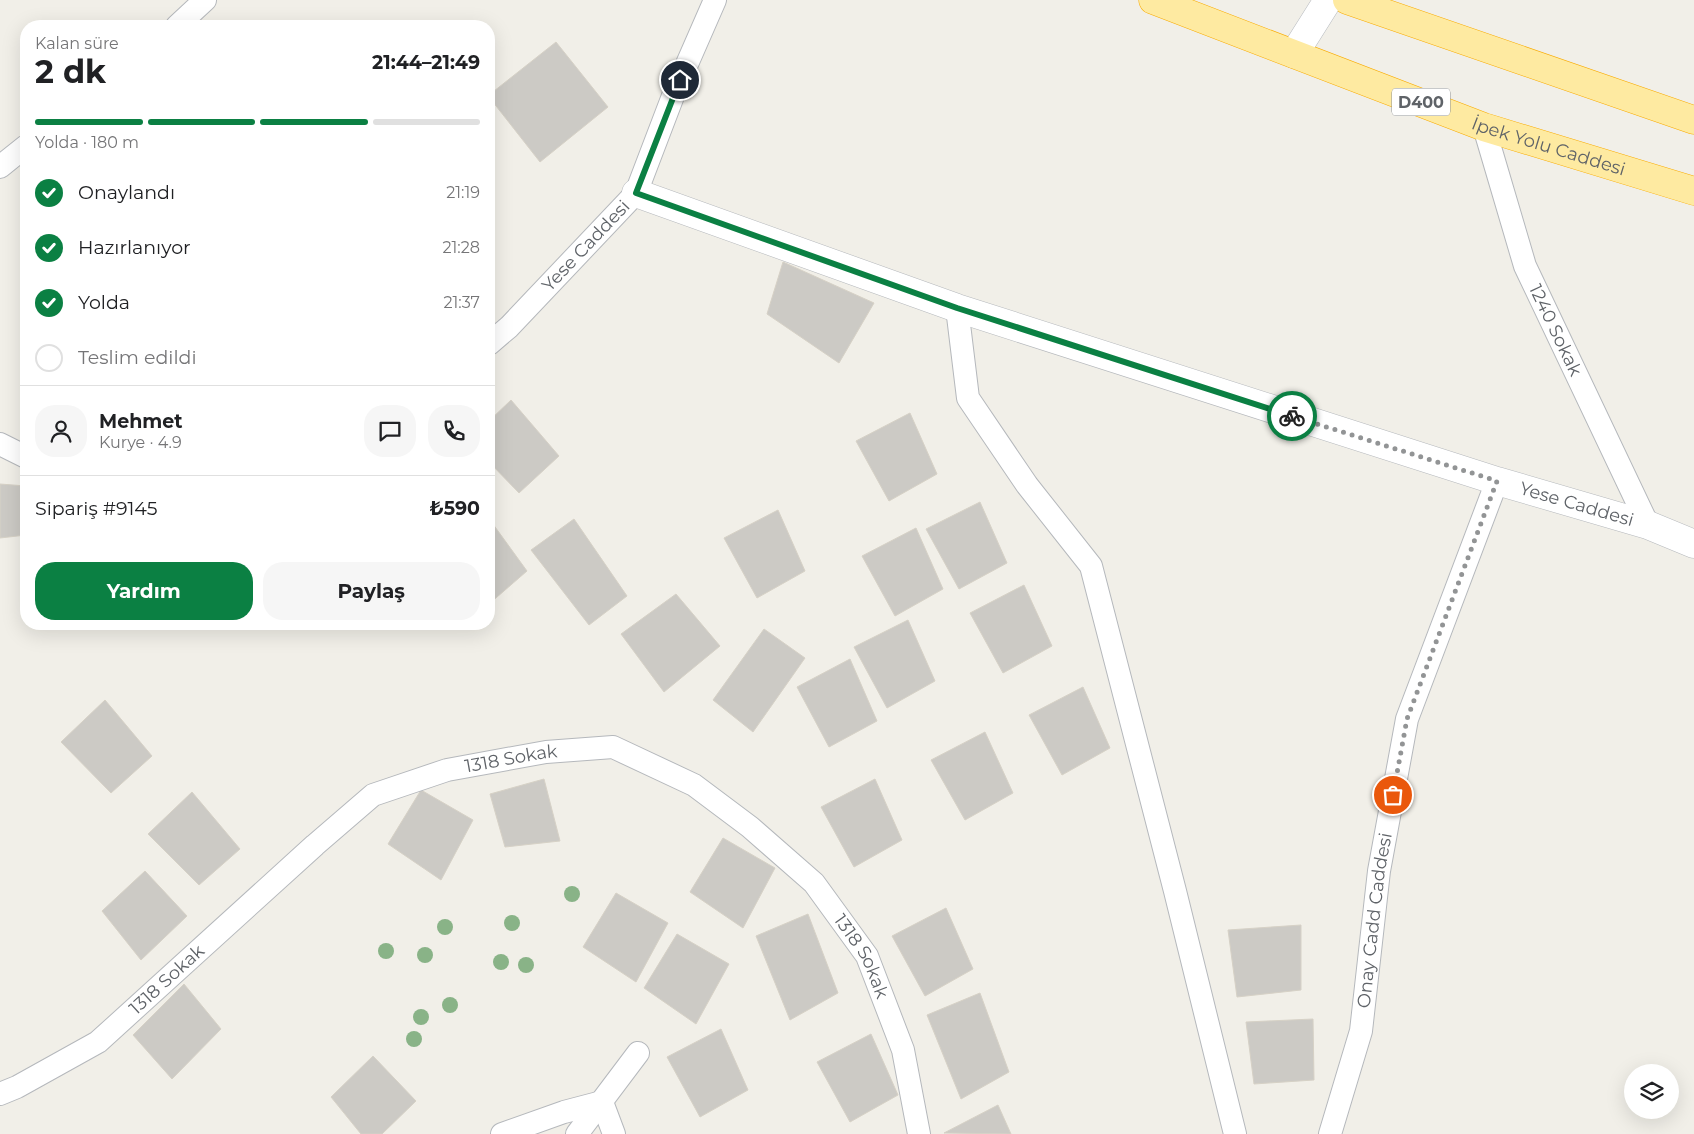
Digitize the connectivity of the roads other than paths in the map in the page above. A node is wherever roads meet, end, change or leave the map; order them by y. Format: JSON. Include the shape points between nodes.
{"nodes":[{"id":1,"x":205,"y":0,"type":"edge"},
{"id":2,"x":715,"y":0,"type":"edge"},
{"id":3,"x":1153,"y":0,"type":"edge"},
{"id":4,"x":1328,"y":0,"type":"edge"},
{"id":5,"x":1347,"y":0,"type":"edge"},
{"id":6,"x":183,"y":20,"type":"edge"},
{"id":7,"x":1294,"y":54,"type":"junction"},
{"id":8,"x":1694,"y":120,"type":"edge"},
{"id":9,"x":1484,"y":127,"type":"junction"},
{"id":10,"x":20,"y":151,"type":"edge"},
{"id":11,"x":0,"y":167,"type":"edge"},
{"id":12,"x":1694,"y":191,"type":"edge"},
{"id":13,"x":636,"y":193,"type":"junction"},
{"id":14,"x":957,"y":308,"type":"junction"},
{"id":15,"x":495,"y":339,"type":"edge"},
{"id":16,"x":0,"y":444,"type":"edge"},
{"id":17,"x":20,"y":454,"type":"edge"},
{"id":18,"x":1497,"y":481,"type":"junction"},
{"id":19,"x":1648,"y":525,"type":"junction"},
{"id":20,"x":1694,"y":544,"type":"edge"},
{"id":21,"x":638,"y":1053,"type":"dead end"},
{"id":22,"x":0,"y":1094,"type":"edge"},
{"id":23,"x":602,"y":1102,"type":"junction"},
{"id":24,"x":502,"y":1134,"type":"edge"},
{"id":25,"x":577,"y":1134,"type":"edge"},
{"id":26,"x":614,"y":1134,"type":"edge"},
{"id":27,"x":919,"y":1134,"type":"edge"},
{"id":28,"x":1235,"y":1134,"type":"edge"},
{"id":29,"x":1330,"y":1134,"type":"edge"}],
"edges":[{"from":1,"to":6,"type":"street"},
{"from":2,"to":13,"type":"street"},
{"from":3,"to":7,"type":"highway","name":"İpek Yolu Caddesi","number":"D400"},
{"from":4,"to":7,"type":"street"},
{"from":5,"to":8,"type":"highway"},
{"from":7,"to":9,"type":"highway","name":"İpek Yolu Caddesi","number":"D400"},
{"from":9,"to":12,"type":"highway","name":"İpek Yolu Caddesi","number":"D400"},
{"from":9,"to":19,"type":"street","name":"1240 Sokak","via":[[1525,266]]},
{"from":10,"to":11,"type":"street"},
{"from":13,"to":14,"type":"street","name":"Yese Caddesi"},
{"from":13,"to":15,"type":"street","name":"Yese Caddesi"},
{"from":14,"to":18,"type":"street","name":"Yese Caddesi"},
{"from":14,"to":28,"type":"street","via":[[968,398],[1027,485],[1091,566]]},
{"from":16,"to":17,"type":"street"},
{"from":18,"to":19,"type":"street","name":"Yese Caddesi"},
{"from":18,"to":29,"type":"street","name":"Onay Cadd Caddesi","via":[[1407,719],[1379,871],[1361,1031]]},
{"from":19,"to":20,"type":"street","name":"Yese Caddesi"},
{"from":21,"to":23,"type":"street"},
{"from":22,"to":27,"type":"street","name":"1318 Sokak","via":[[98,1042],[373,795],[447,770],[546,752],[613,747],[694,786],[750,827],[814,883],[867,956],[904,1050]]},
{"from":23,"to":24,"type":"street"},
{"from":23,"to":25,"type":"street"},
{"from":23,"to":26,"type":"street"}]}
